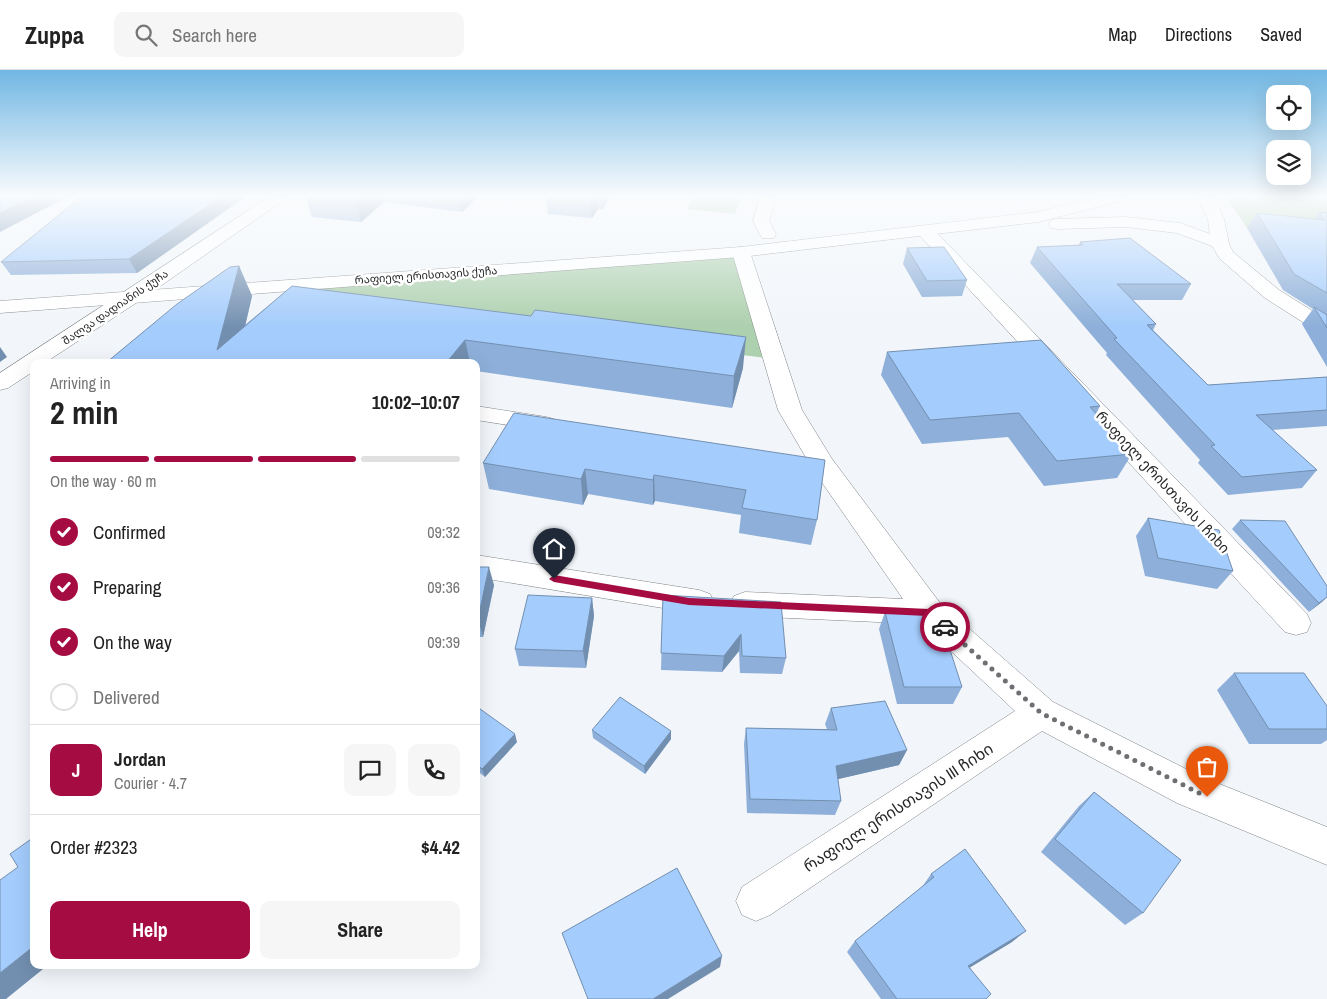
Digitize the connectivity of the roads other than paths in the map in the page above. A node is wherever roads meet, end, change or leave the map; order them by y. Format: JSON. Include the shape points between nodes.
{"nodes":[{"id":1,"x":215,"y":240,"type":"edge"},
{"id":2,"x":688,"y":240,"type":"edge"},
{"id":3,"x":849,"y":240,"type":"edge"},
{"id":4,"x":934,"y":240,"type":"edge"},
{"id":5,"x":1211,"y":240,"type":"edge"},
{"id":6,"x":1219,"y":240,"type":"edge"},
{"id":7,"x":1220,"y":244,"type":"junction"},
{"id":8,"x":741,"y":252,"type":"junction"},
{"id":9,"x":287,"y":269,"type":"dead end"},
{"id":10,"x":198,"y":274,"type":"dead end"},
{"id":11,"x":160,"y":277,"type":"junction"},
{"id":12,"x":127,"y":288,"type":"junction"},
{"id":13,"x":0,"y":307,"type":"edge"},
{"id":14,"x":1327,"y":329,"type":"edge"},
{"id":15,"x":32,"y":359,"type":"edge"},
{"id":16,"x":30,"y":361,"type":"edge"},
{"id":17,"x":0,"y":383,"type":"edge"},
{"id":18,"x":480,"y":414,"type":"edge"},
{"id":19,"x":572,"y":428,"type":"edge"},
{"id":20,"x":794,"y":461,"type":"edge"},
{"id":21,"x":823,"y":465,"type":"junction"},
{"id":22,"x":480,"y":567,"type":"edge"},
{"id":23,"x":929,"y":612,"type":"junction"},
{"id":24,"x":1296,"y":623,"type":"dead end"},
{"id":25,"x":1041,"y":713,"type":"junction"},
{"id":26,"x":1327,"y":846,"type":"edge"},
{"id":27,"x":756,"y":901,"type":"dead end"}],
"edges":[{"from":1,"to":11,"type":"street","name":"შალვა დადიანის ქუჩა"},
{"from":2,"to":9,"type":"street","name":"რაფიელ ერისთავის ქუჩა"},
{"from":3,"to":8,"type":"street","name":"რაფიელ ერისთავის ქუჩა"},
{"from":4,"to":24,"type":"street","name":"რაფიელ ერისთავის I ჩიხი"},
{"from":5,"to":7,"type":"street"},
{"from":6,"to":7,"type":"street"},
{"from":7,"to":14,"type":"street","via":[[1226,255],[1272,294]]},
{"from":8,"to":12,"type":"street","name":"რაფიელ ერისთავის ქუჩა"},
{"from":8,"to":21,"type":"street","via":[[790,410]]},
{"from":10,"to":11,"type":"street"},
{"from":11,"to":12,"type":"street","name":"შალვა დადიანის ქუჩა"},
{"from":12,"to":13,"type":"street","name":"რაფიელ ერისთავის ქუჩა"},
{"from":12,"to":15,"type":"street","name":"შალვა დადიანის ქუჩა"},
{"from":16,"to":17,"type":"street","name":"შალვა დადიანის ქუჩა"},
{"from":18,"to":19,"type":"street"},
{"from":20,"to":21,"type":"street"},
{"from":21,"to":23,"type":"street"},
{"from":22,"to":23,"type":"street","via":[[689,602]]},
{"from":23,"to":25,"type":"street"},
{"from":25,"to":26,"type":"street","via":[[1190,790]]},
{"from":25,"to":27,"type":"street","name":"რაფიელ ერისთავის III ჩიხი"}]}
